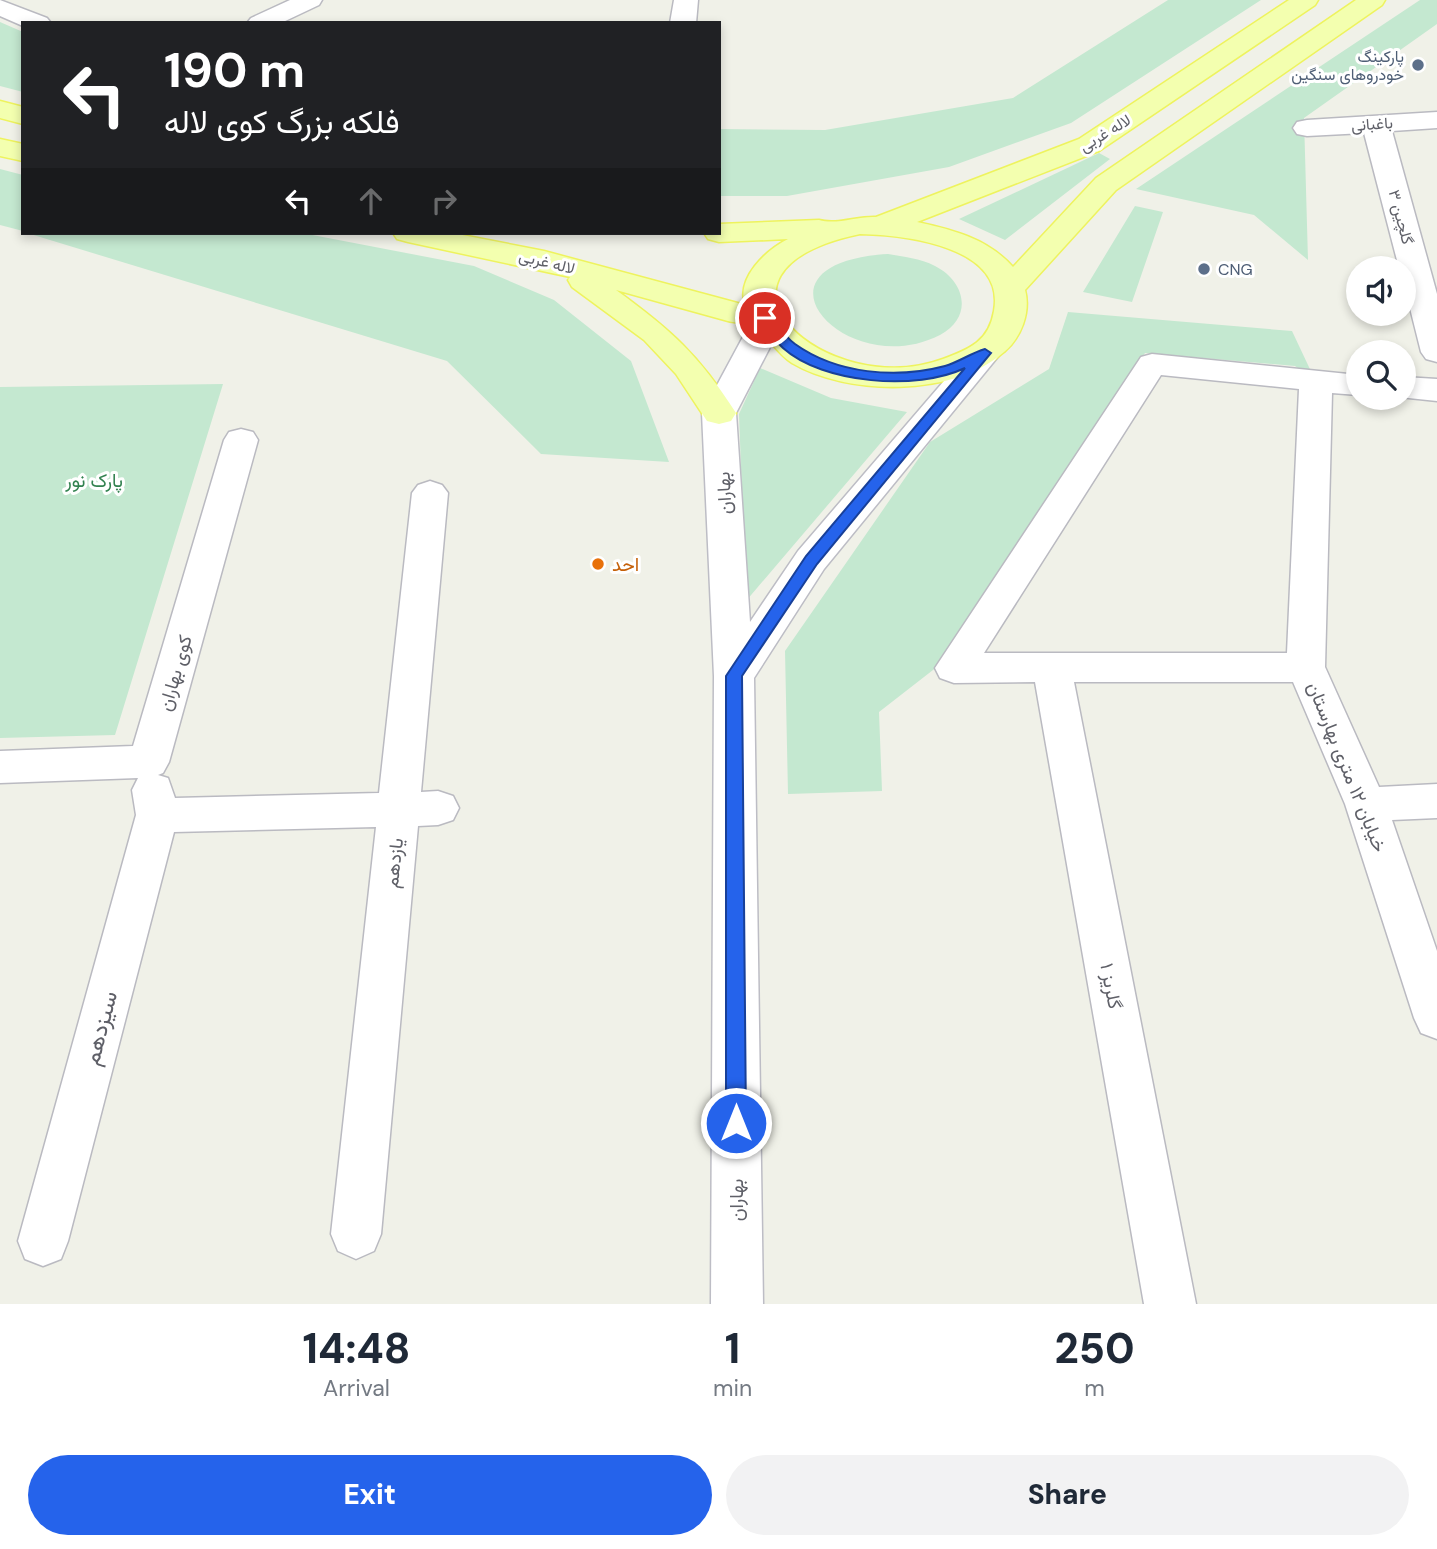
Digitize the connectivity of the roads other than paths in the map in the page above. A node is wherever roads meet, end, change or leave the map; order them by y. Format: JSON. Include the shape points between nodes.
{"nodes":[{"id":1,"x":310,"y":0,"type":"edge"},
{"id":2,"x":686,"y":0,"type":"edge"},
{"id":3,"x":1306,"y":0,"type":"edge"},
{"id":4,"x":1373,"y":0,"type":"edge"},
{"id":5,"x":0,"y":7,"type":"edge"},
{"id":6,"x":33,"y":21,"type":"edge"},
{"id":7,"x":264,"y":21,"type":"edge"},
{"id":8,"x":683,"y":21,"type":"edge"},
{"id":9,"x":0,"y":109,"type":"edge"},
{"id":10,"x":21,"y":115,"type":"edge"},
{"id":11,"x":1437,"y":120,"type":"edge"},
{"id":12,"x":1376,"y":124,"type":"junction"},
{"id":13,"x":1307,"y":128,"type":"dead end"},
{"id":14,"x":0,"y":146,"type":"edge"},
{"id":15,"x":21,"y":152,"type":"edge"},
{"id":16,"x":882,"y":225,"type":"junction"},
{"id":17,"x":839,"y":228,"type":"junction"},
{"id":18,"x":721,"y":233,"type":"edge"},
{"id":19,"x":418,"y":235,"type":"edge"},
{"id":20,"x":544,"y":260,"type":"junction"},
{"id":21,"x":1010,"y":288,"type":"junction"},
{"id":22,"x":766,"y":320,"type":"junction"},
{"id":23,"x":1437,"y":352,"type":"edge"},
{"id":24,"x":985,"y":353,"type":"junction"},
{"id":25,"x":1316,"y":382,"type":"junction"},
{"id":26,"x":1346,"y":384,"type":"edge"},
{"id":27,"x":1416,"y":389,"type":"edge"},
{"id":28,"x":1437,"y":390,"type":"edge"},
{"id":29,"x":719,"y":413,"type":"junction"},
{"id":30,"x":241,"y":440,"type":"dead end"},
{"id":31,"x":430,"y":493,"type":"dead end"},
{"id":32,"x":1052,"y":667,"type":"junction"},
{"id":33,"x":1306,"y":667,"type":"junction"},
{"id":34,"x":734,"y":676,"type":"junction"},
{"id":35,"x":149,"y":762,"type":"junction"},
{"id":36,"x":0,"y":767,"type":"edge"},
{"id":37,"x":1437,"y":801,"type":"edge"},
{"id":38,"x":1366,"y":804,"type":"junction"},
{"id":39,"x":419,"y":809,"type":"junction"},
{"id":40,"x":157,"y":815,"type":"junction"},
{"id":41,"x":1437,"y":1018,"type":"edge"},
{"id":42,"x":356,"y":1234,"type":"dead end"},
{"id":43,"x":43,"y":1241,"type":"dead end"},
{"id":44,"x":737,"y":1304,"type":"edge"},
{"id":45,"x":1170,"y":1304,"type":"edge"}],
"edges":[{"from":1,"to":7,"type":"street"},
{"from":2,"to":8,"type":"street"},
{"from":3,"to":16,"type":"main road","name":"لاله غربی","via":[[1089,145]]},
{"from":4,"to":21,"type":"main road","via":[[1107,184]]},
{"from":5,"to":6,"type":"street"},
{"from":9,"to":10,"type":"main road"},
{"from":11,"to":12,"type":"street","name":"باغبانی"},
{"from":12,"to":13,"type":"street","name":"باغبانی"},
{"from":12,"to":23,"type":"street","name":"گلچین ۳"},
{"from":14,"to":15,"type":"main road"},
{"from":16,"to":17,"type":"main road"},
{"from":16,"to":21,"type":"main road","via":[[916,228],[976,250],[997,268]]},
{"from":17,"to":18,"type":"main road"},
{"from":17,"to":22,"type":"main road","via":[[781,254],[764,275],[759,298]]},
{"from":19,"to":20,"type":"main road","name":"لاله غربی"},
{"from":20,"to":22,"type":"main road","name":"لاله غربی"},
{"from":20,"to":29,"type":"main road","via":[[588,282],[655,333],[688,368]]},
{"from":21,"to":24,"type":"main road","via":[[1013,311],[1005,333]]},
{"from":22,"to":24,"type":"main road","via":[[788,345],[821,364],[864,375],[909,377],[951,369]]},
{"from":22,"to":29,"type":"street"},
{"from":24,"to":34,"type":"street","via":[[811,560]]},
{"from":25,"to":26,"type":"street"},
{"from":25,"to":32,"type":"street","via":[[1152,364],[954,668]]},
{"from":25,"to":33,"type":"street","name":"خیابان ۱۲ متری بهارستان"},
{"from":27,"to":28,"type":"street"},
{"from":29,"to":34,"type":"street","name":"بهاران"},
{"from":30,"to":35,"type":"street","name":"کوی بهاران"},
{"from":31,"to":39,"type":"street","name":"یازدهم"},
{"from":32,"to":33,"type":"street"},
{"from":32,"to":45,"type":"street","name":"گلریز ۱"},
{"from":33,"to":38,"type":"street","name":"خیابان ۱۲ متری بهارستان"},
{"from":34,"to":44,"type":"street","name":"بهاران"},
{"from":35,"to":36,"type":"street"},
{"from":35,"to":40,"type":"street"},
{"from":37,"to":38,"type":"street"},
{"from":38,"to":41,"type":"street","name":"خیابان ۱۲ متری بهارستان"},
{"from":39,"to":40,"type":"street"},
{"from":39,"to":42,"type":"street","name":"یازدهم"},
{"from":40,"to":43,"type":"street","name":"سیزدهم"}]}
